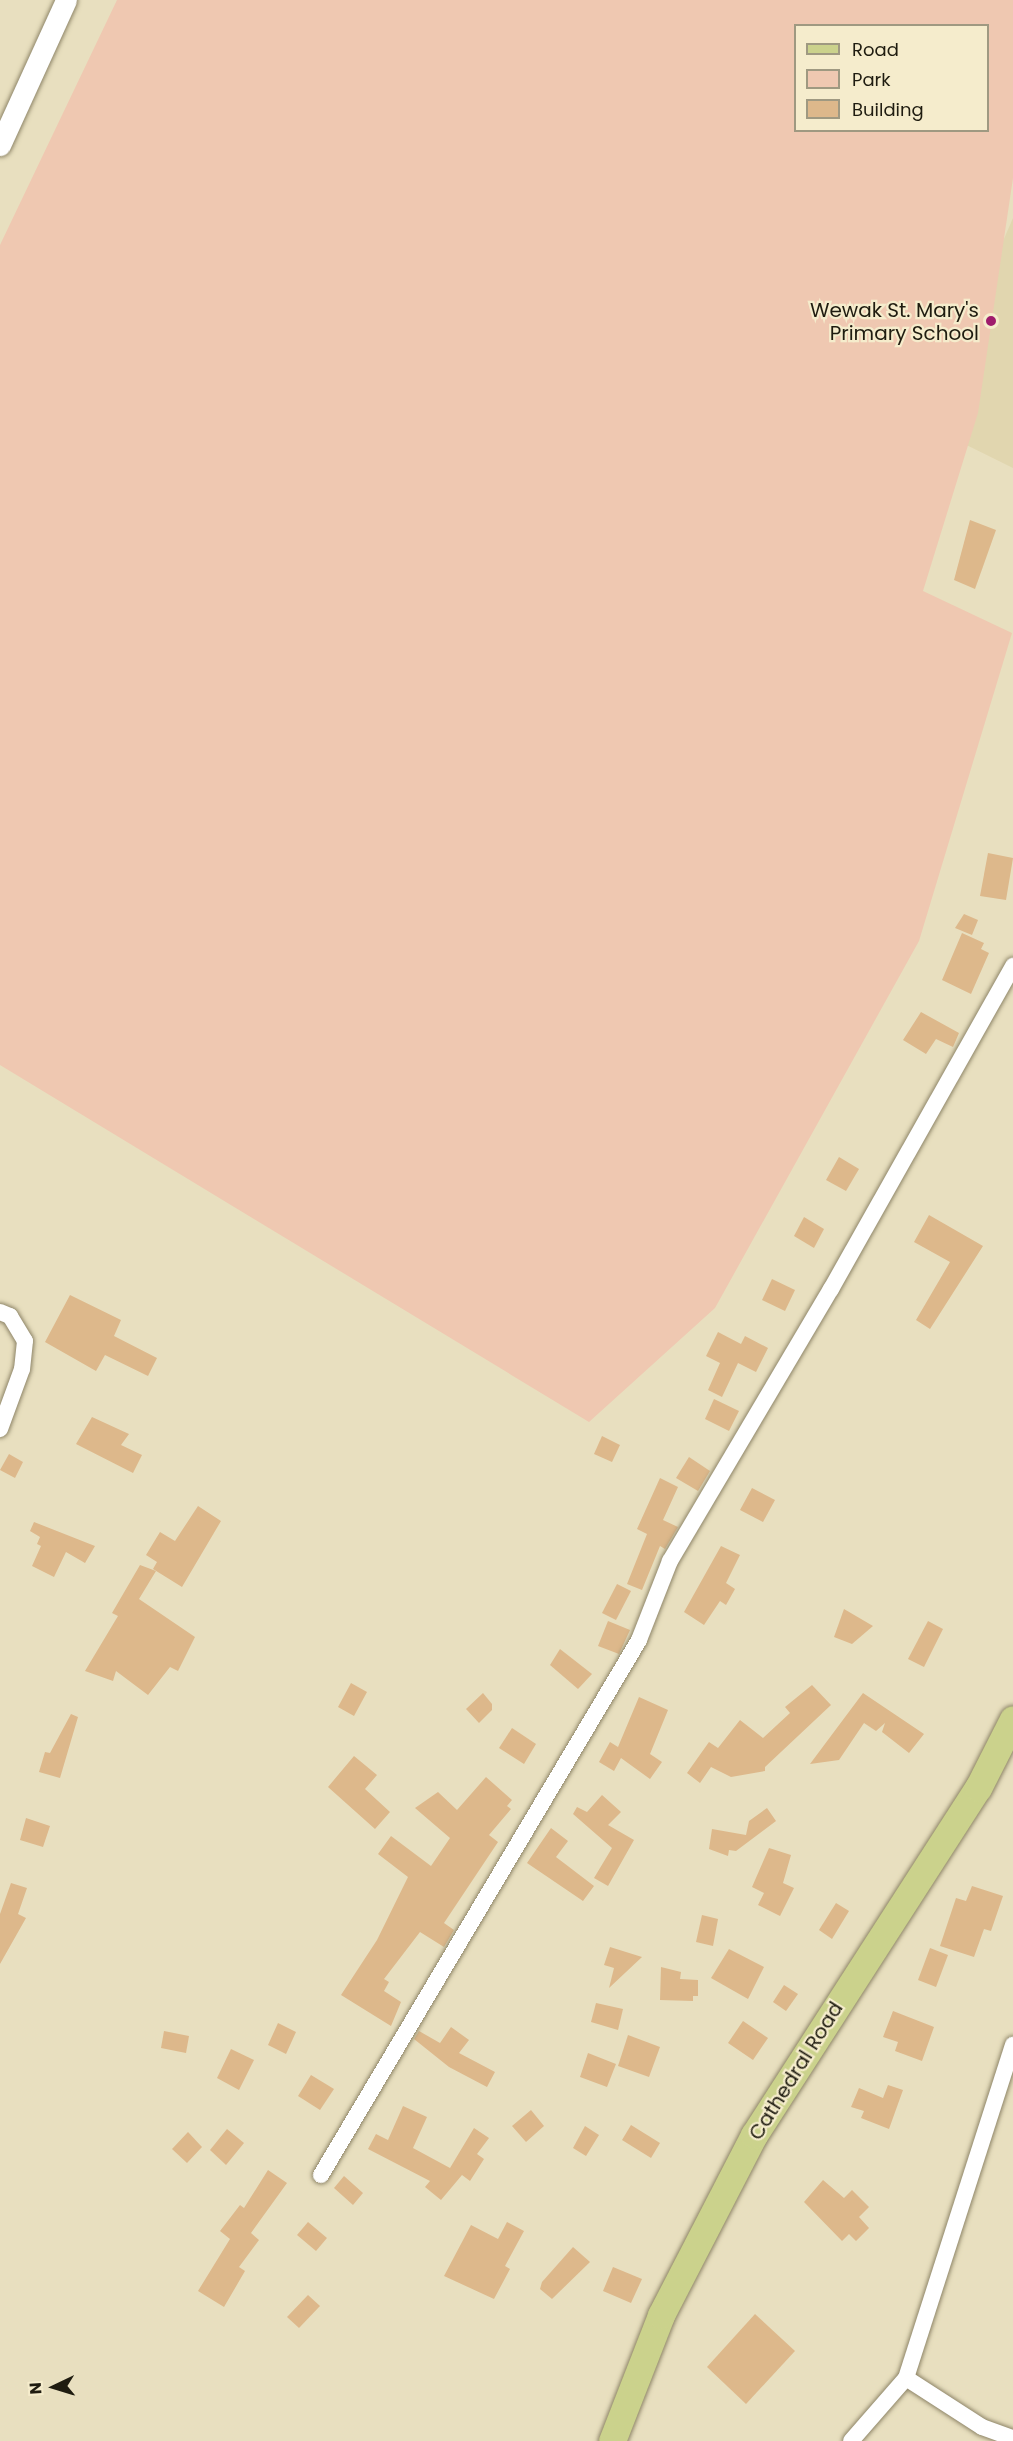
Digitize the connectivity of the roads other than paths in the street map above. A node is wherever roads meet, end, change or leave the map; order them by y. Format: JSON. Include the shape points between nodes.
{"nodes":[{"id":1,"x":66,"y":0,"type":"edge"},
{"id":2,"x":0,"y":145,"type":"edge"},
{"id":3,"x":1013,"y":966,"type":"edge"},
{"id":4,"x":0,"y":1312,"type":"edge"},
{"id":5,"x":0,"y":1429,"type":"edge"},
{"id":6,"x":1012,"y":1723,"type":"edge"},
{"id":7,"x":1013,"y":2044,"type":"edge"},
{"id":8,"x":321,"y":2175,"type":"dead end"},
{"id":9,"x":906,"y":2378,"type":"junction"},
{"id":10,"x":1013,"y":2438,"type":"edge"},
{"id":11,"x":612,"y":2441,"type":"edge"},
{"id":12,"x":851,"y":2441,"type":"edge"}],
"edges":[{"from":1,"to":2,"type":"street"},
{"from":3,"to":8,"type":"street","via":[[831,1289],[670,1561],[639,1640]]},
{"from":4,"to":5,"type":"street","via":[[10,1316],[25,1341],[22,1369]]},
{"from":6,"to":11,"type":"main road","name":"Cathedral Road","via":[[978,1788],[754,2135],[661,2315]]},
{"from":7,"to":9,"type":"street"},
{"from":9,"to":10,"type":"street","via":[[982,2427]]},
{"from":9,"to":12,"type":"street"}]}
